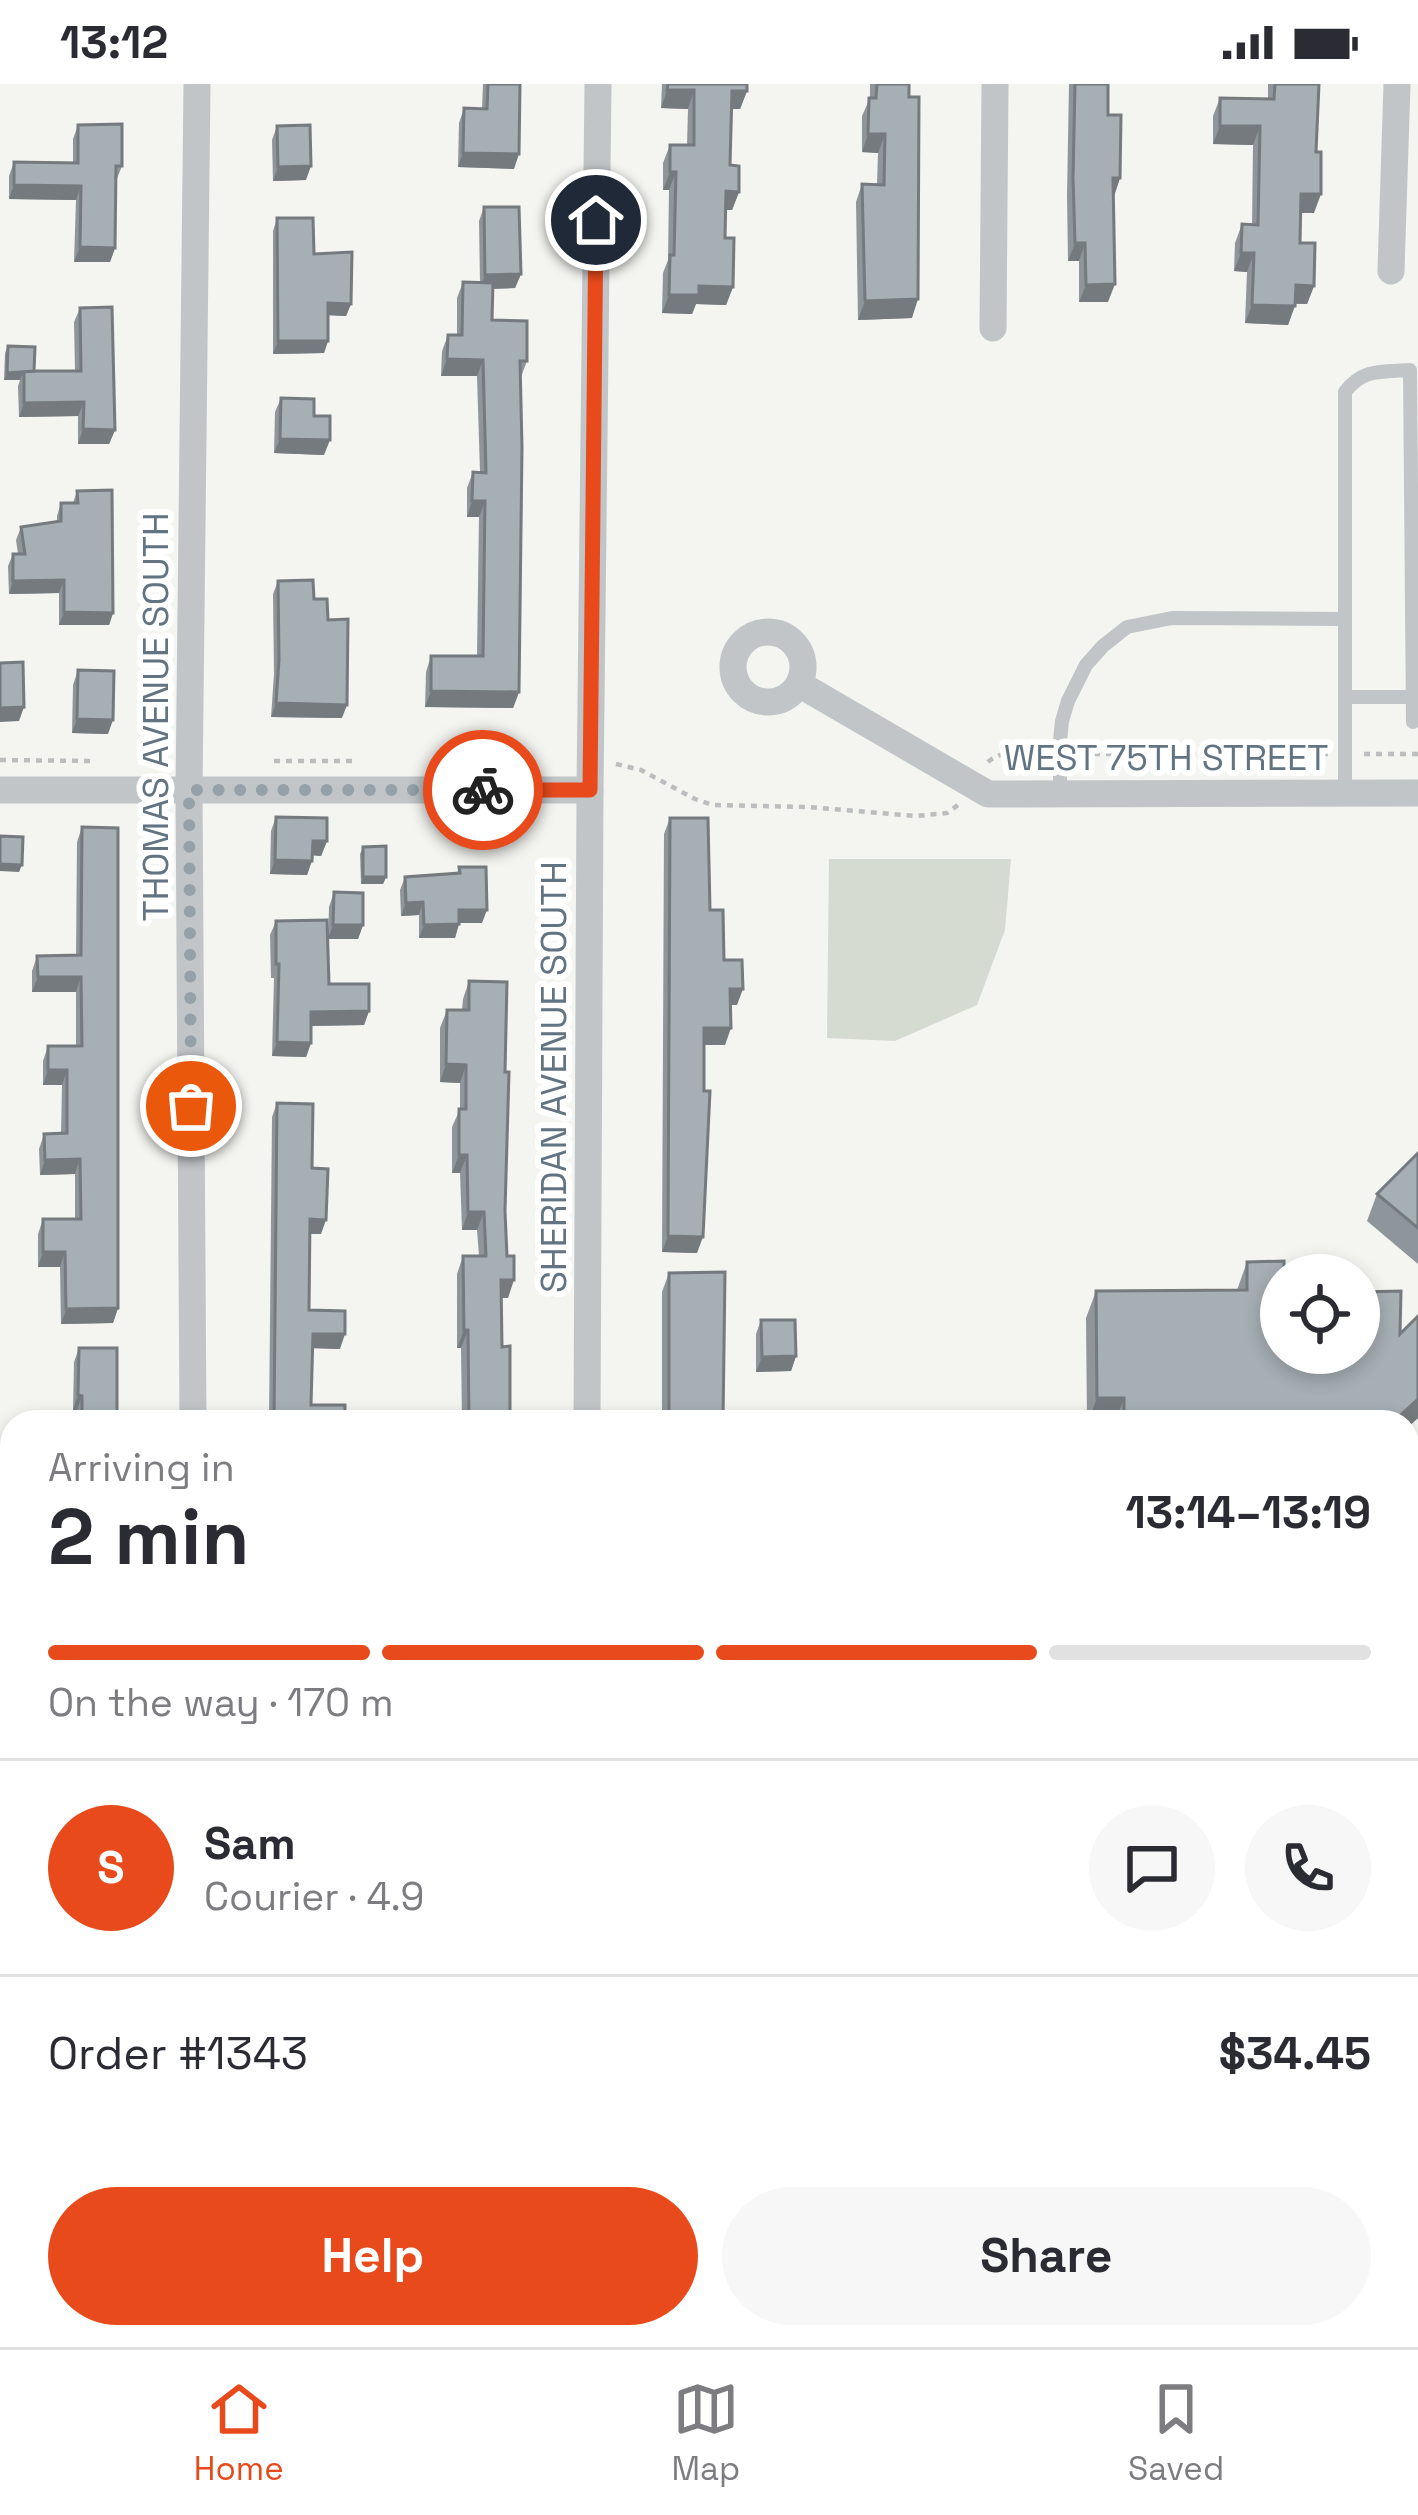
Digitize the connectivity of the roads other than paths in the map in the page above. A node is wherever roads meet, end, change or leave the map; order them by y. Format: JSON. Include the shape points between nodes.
{"nodes":[{"id":1,"x":196,"y":84,"type":"edge"},
{"id":2,"x":598,"y":84,"type":"edge"},
{"id":3,"x":995,"y":84,"type":"edge"},
{"id":4,"x":1396,"y":84,"type":"edge"},
{"id":5,"x":1391,"y":272,"type":"dead end"},
{"id":6,"x":993,"y":328,"type":"dead end"},
{"id":7,"x":1345,"y":619,"type":"junction"},
{"id":8,"x":799,"y":684,"type":"dead end"},
{"id":9,"x":1345,"y":697,"type":"junction"},
{"id":10,"x":1413,"y":697,"type":"junction"},
{"id":11,"x":1413,"y":722,"type":"dead end"},
{"id":12,"x":590,"y":777,"type":"junction"},
{"id":13,"x":0,"y":790,"type":"edge"},
{"id":14,"x":189,"y":790,"type":"junction"},
{"id":15,"x":1345,"y":793,"type":"junction"},
{"id":16,"x":1418,"y":793,"type":"edge"},
{"id":17,"x":1060,"y":795,"type":"junction"},
{"id":18,"x":193,"y":1410,"type":"edge"},
{"id":19,"x":587,"y":1410,"type":"edge"}],
"edges":[{"from":1,"to":14,"type":"street","name":"THOMAS AVENUE SOUTH"},
{"from":2,"to":12,"type":"street","name":"SHERIDAN AVENUE SOUTH"},
{"from":3,"to":6,"type":"street"},
{"from":4,"to":5,"type":"street"},
{"from":7,"to":9,"type":"lane"},
{"from":7,"to":10,"type":"lane","via":[[1345,392],[1373,372],[1410,370]]},
{"from":7,"to":17,"type":"lane","via":[[1172,618],[1127,627],[1086,665],[1062,722]]},
{"from":8,"to":17,"type":"street","name":"WEST 75TH STREET","via":[[988,794]]},
{"from":9,"to":10,"type":"lane"},
{"from":9,"to":15,"type":"lane"},
{"from":10,"to":11,"type":"lane"},
{"from":12,"to":14,"type":"street"},
{"from":12,"to":19,"type":"street","name":"SHERIDAN AVENUE SOUTH"},
{"from":13,"to":14,"type":"street"},
{"from":14,"to":18,"type":"street","name":"THOMAS AVENUE SOUTH"},
{"from":15,"to":16,"type":"street","name":"WEST 75TH STREET"},
{"from":15,"to":17,"type":"street","name":"WEST 75TH STREET"}]}
